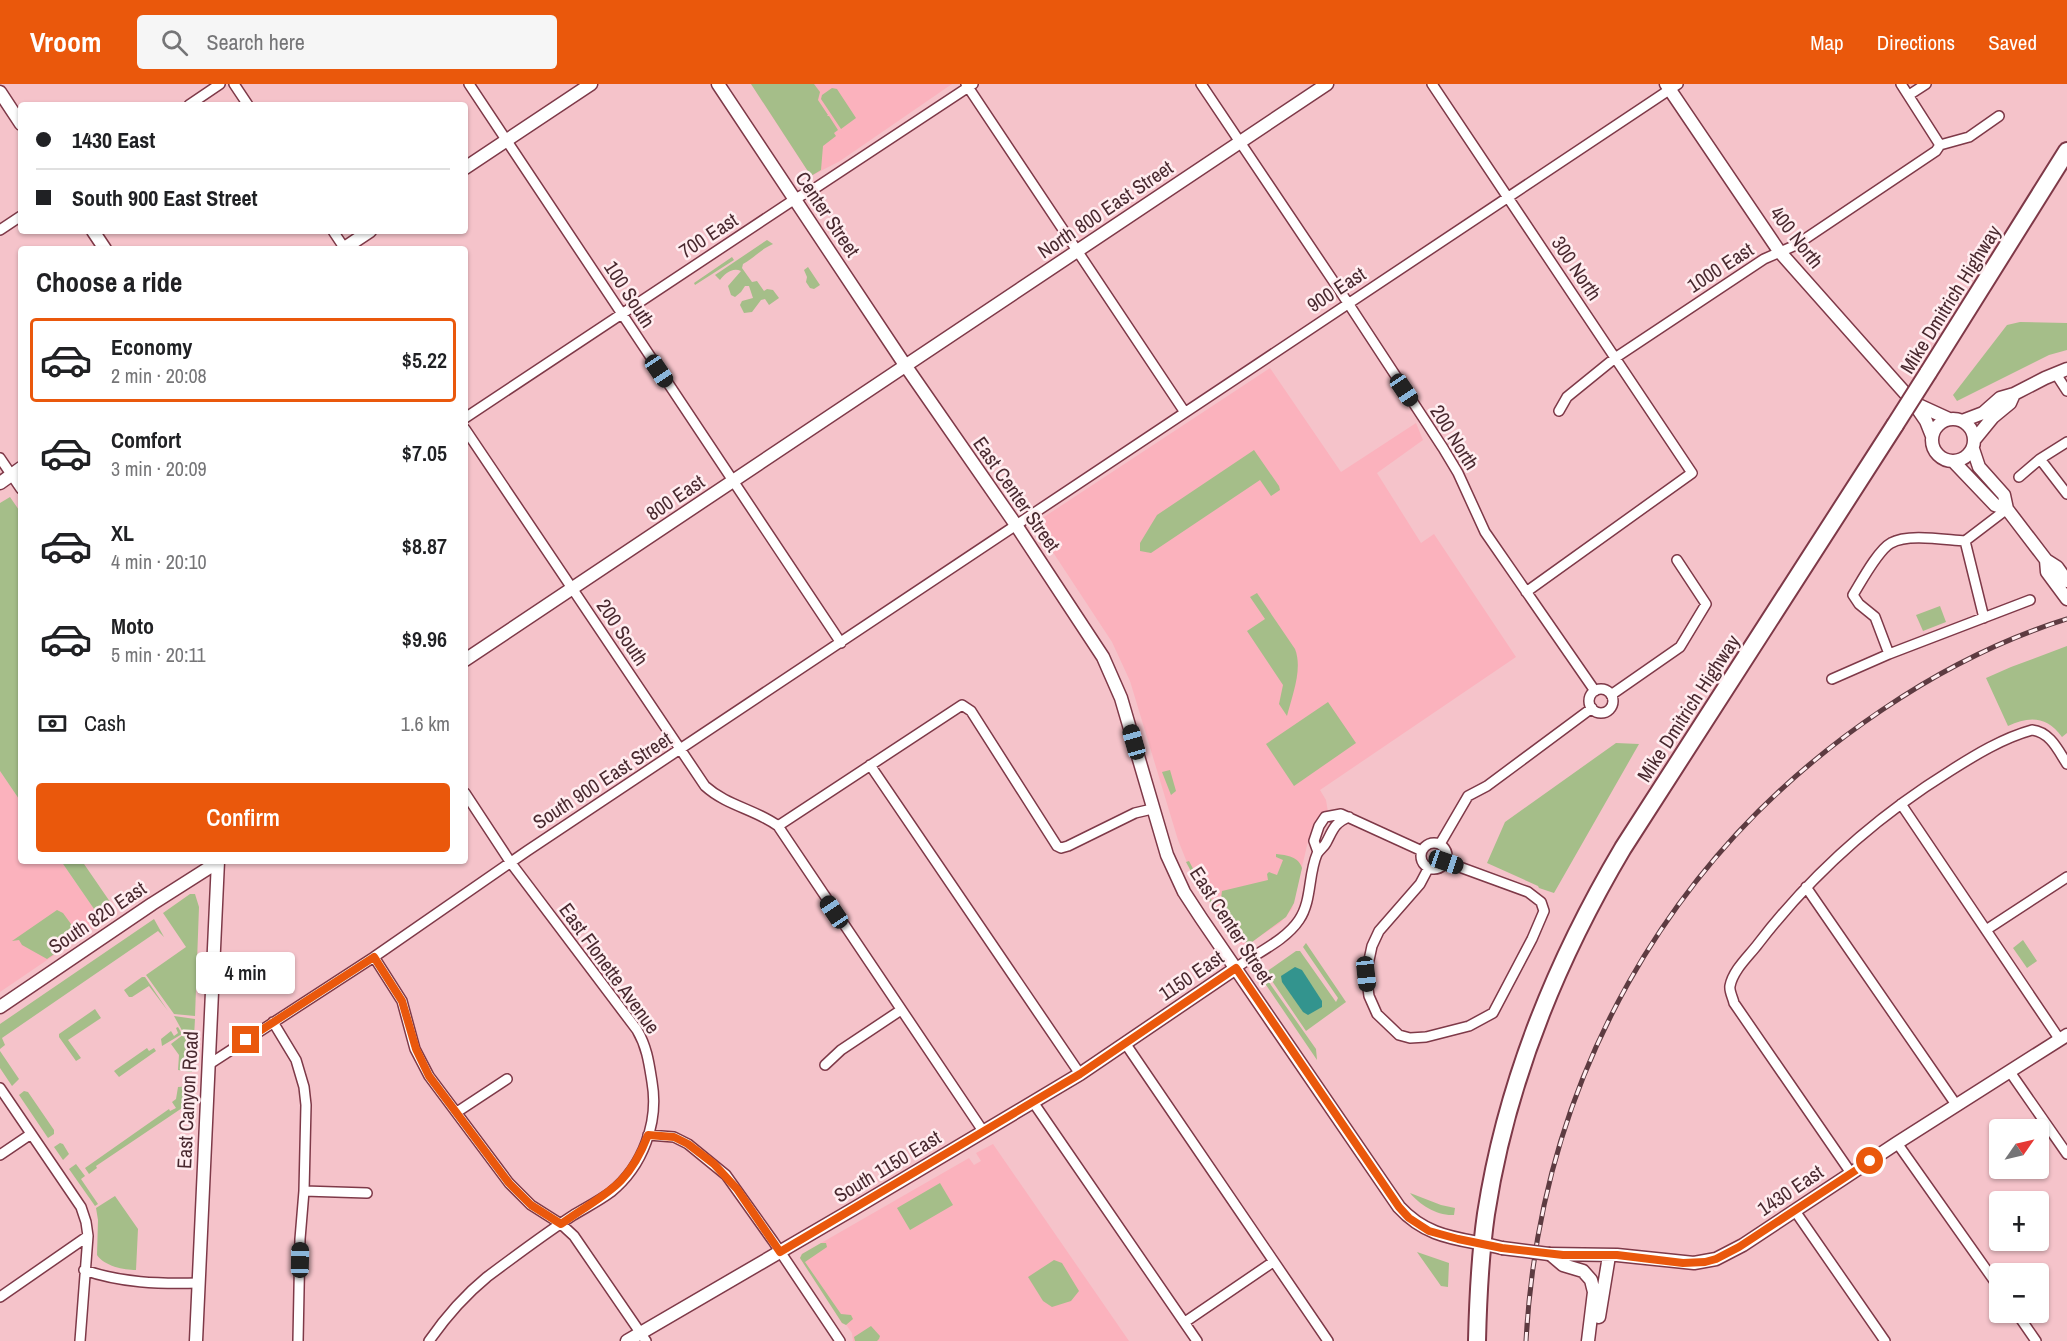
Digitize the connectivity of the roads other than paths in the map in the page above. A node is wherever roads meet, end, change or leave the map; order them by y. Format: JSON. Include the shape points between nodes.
{"nodes":[{"id":1,"x":220,"y":84,"type":"edge"},
{"id":2,"x":234,"y":84,"type":"edge"},
{"id":3,"x":469,"y":84,"type":"edge"},
{"id":4,"x":591,"y":84,"type":"edge"},
{"id":5,"x":718,"y":84,"type":"edge"},
{"id":6,"x":1201,"y":84,"type":"edge"},
{"id":7,"x":1327,"y":84,"type":"edge"},
{"id":8,"x":1432,"y":84,"type":"edge"},
{"id":9,"x":1901,"y":84,"type":"edge"},
{"id":10,"x":1926,"y":84,"type":"edge"},
{"id":11,"x":969,"y":85,"type":"edge"},
{"id":12,"x":1671,"y":86,"type":"edge"},
{"id":13,"x":0,"y":92,"type":"edge"},
{"id":14,"x":1909,"y":95,"type":"junction"},
{"id":15,"x":193,"y":102,"type":"edge"},
{"id":16,"x":246,"y":102,"type":"edge"},
{"id":17,"x":1999,"y":116,"type":"dead end"},
{"id":18,"x":18,"y":119,"type":"edge"},
{"id":19,"x":507,"y":140,"type":"junction"},
{"id":20,"x":1240,"y":142,"type":"junction"},
{"id":21,"x":1940,"y":145,"type":"junction"},
{"id":22,"x":2067,"y":151,"type":"edge"},
{"id":23,"x":468,"y":166,"type":"edge"},
{"id":24,"x":1508,"y":198,"type":"junction"},
{"id":25,"x":795,"y":199,"type":"junction"},
{"id":26,"x":18,"y":218,"type":"edge"},
{"id":27,"x":0,"y":230,"type":"edge"},
{"id":28,"x":366,"y":234,"type":"edge"},
{"id":29,"x":348,"y":246,"type":"edge"},
{"id":30,"x":1077,"y":250,"type":"junction"},
{"id":31,"x":1779,"y":251,"type":"junction"},
{"id":32,"x":1348,"y":303,"type":"junction"},
{"id":33,"x":621,"y":314,"type":"junction"},
{"id":34,"x":1616,"y":358,"type":"junction"},
{"id":35,"x":905,"y":365,"type":"junction"},
{"id":36,"x":2062,"y":371,"type":"edge"},
{"id":37,"x":2067,"y":391,"type":"edge"},
{"id":38,"x":2014,"y":394,"type":"junction"},
{"id":39,"x":1913,"y":402,"type":"junction"},
{"id":40,"x":1184,"y":411,"type":"junction"},
{"id":41,"x":1559,"y":411,"type":"dead end"},
{"id":42,"x":468,"y":416,"type":"edge"},
{"id":43,"x":1949,"y":419,"type":"junction"},
{"id":44,"x":1962,"y":421,"type":"junction"},
{"id":45,"x":468,"y":433,"type":"edge"},
{"id":46,"x":1932,"y":436,"type":"junction"},
{"id":47,"x":2067,"y":442,"type":"edge"},
{"id":48,"x":1974,"y":444,"type":"junction"},
{"id":49,"x":0,"y":458,"type":"edge"},
{"id":50,"x":2040,"y":459,"type":"junction"},
{"id":51,"x":1954,"y":462,"type":"junction"},
{"id":52,"x":16,"y":472,"type":"edge"},
{"id":53,"x":2019,"y":477,"type":"dead end"},
{"id":54,"x":733,"y":482,"type":"junction"},
{"id":55,"x":0,"y":483,"type":"edge"},
{"id":56,"x":2067,"y":494,"type":"edge"},
{"id":57,"x":2007,"y":509,"type":"junction"},
{"id":58,"x":1016,"y":525,"type":"junction"},
{"id":59,"x":1965,"y":541,"type":"junction"},
{"id":60,"x":1677,"y":560,"type":"dead end"},
{"id":61,"x":2046,"y":560,"type":"junction"},
{"id":62,"x":2067,"y":581,"type":"edge"},
{"id":63,"x":572,"y":589,"type":"junction"},
{"id":64,"x":1526,"y":592,"type":"junction"},
{"id":65,"x":2067,"y":599,"type":"edge"},
{"id":66,"x":2030,"y":600,"type":"dead end"},
{"id":67,"x":1984,"y":618,"type":"junction"},
{"id":68,"x":841,"y":643,"type":"junction"},
{"id":69,"x":1889,"y":654,"type":"junction"},
{"id":70,"x":468,"y":658,"type":"edge"},
{"id":71,"x":1832,"y":679,"type":"dead end"},
{"id":72,"x":1595,"y":691,"type":"junction"},
{"id":73,"x":1611,"y":695,"type":"junction"},
{"id":74,"x":1592,"y":708,"type":"junction"},
{"id":75,"x":680,"y":750,"type":"junction"},
{"id":76,"x":2067,"y":764,"type":"edge"},
{"id":77,"x":870,"y":765,"type":"junction"},
{"id":78,"x":468,"y":798,"type":"edge"},
{"id":79,"x":1901,"y":804,"type":"junction"},
{"id":80,"x":1152,"y":809,"type":"junction"},
{"id":81,"x":778,"y":826,"type":"junction"},
{"id":82,"x":1440,"y":844,"type":"junction"},
{"id":83,"x":1422,"y":851,"type":"junction"},
{"id":84,"x":1446,"y":862,"type":"junction"},
{"id":85,"x":511,"y":863,"type":"junction"},
{"id":86,"x":213,"y":864,"type":"edge"},
{"id":87,"x":218,"y":864,"type":"edge"},
{"id":88,"x":1429,"y":867,"type":"junction"},
{"id":89,"x":2067,"y":877,"type":"edge"},
{"id":90,"x":1806,"y":887,"type":"junction"},
{"id":91,"x":1986,"y":930,"type":"junction"},
{"id":92,"x":374,"y":957,"type":"junction"},
{"id":93,"x":1236,"y":968,"type":"junction"},
{"id":94,"x":0,"y":1007,"type":"edge"},
{"id":95,"x":901,"y":1010,"type":"junction"},
{"id":96,"x":1162,"y":1018,"type":"joint"},
{"id":97,"x":273,"y":1022,"type":"junction"},
{"id":98,"x":2063,"y":1037,"type":"edge"},
{"id":99,"x":1125,"y":1043,"type":"junction"},
{"id":100,"x":208,"y":1065,"type":"junction"},
{"id":101,"x":825,"y":1065,"type":"dead end"},
{"id":102,"x":2010,"y":1072,"type":"junction"},
{"id":103,"x":1080,"y":1074,"type":"junction"},
{"id":104,"x":507,"y":1079,"type":"dead end"},
{"id":105,"x":0,"y":1088,"type":"edge"},
{"id":106,"x":1033,"y":1102,"type":"junction"},
{"id":107,"x":1957,"y":1106,"type":"junction"},
{"id":108,"x":457,"y":1112,"type":"junction"},
{"id":109,"x":983,"y":1131,"type":"junction"},
{"id":110,"x":31,"y":1134,"type":"junction"},
{"id":111,"x":648,"y":1135,"type":"junction"},
{"id":112,"x":1898,"y":1143,"type":"junction"},
{"id":113,"x":2067,"y":1154,"type":"edge"},
{"id":114,"x":0,"y":1155,"type":"edge"},
{"id":115,"x":1851,"y":1173,"type":"junction"},
{"id":116,"x":304,"y":1191,"type":"junction"},
{"id":117,"x":367,"y":1193,"type":"dead end"},
{"id":118,"x":1795,"y":1211,"type":"junction"},
{"id":119,"x":561,"y":1224,"type":"junction"},
{"id":120,"x":88,"y":1236,"type":"junction"},
{"id":121,"x":1482,"y":1243,"type":"junction"},
{"id":122,"x":780,"y":1252,"type":"junction"},
{"id":123,"x":1609,"y":1256,"type":"junction"},
{"id":124,"x":1563,"y":1260,"type":"junction"},
{"id":125,"x":1273,"y":1262,"type":"junction"},
{"id":126,"x":84,"y":1270,"type":"junction"},
{"id":127,"x":1989,"y":1273,"type":"edge"},
{"id":128,"x":198,"y":1283,"type":"junction"},
{"id":129,"x":0,"y":1297,"type":"edge"},
{"id":130,"x":1185,"y":1322,"type":"junction"},
{"id":131,"x":2024,"y":1323,"type":"edge"},
{"id":132,"x":644,"y":1337,"type":"edge"},
{"id":133,"x":80,"y":1341,"type":"edge"},
{"id":134,"x":196,"y":1341,"type":"edge"},
{"id":135,"x":298,"y":1341,"type":"edge"},
{"id":136,"x":429,"y":1341,"type":"edge"},
{"id":137,"x":627,"y":1341,"type":"edge"},
{"id":138,"x":840,"y":1341,"type":"edge"},
{"id":139,"x":1197,"y":1341,"type":"edge"},
{"id":140,"x":1328,"y":1341,"type":"edge"},
{"id":141,"x":1477,"y":1341,"type":"edge"},
{"id":142,"x":1588,"y":1341,"type":"edge"},
{"id":143,"x":1594,"y":1341,"type":"edge"},
{"id":144,"x":1886,"y":1341,"type":"edge"},
{"id":145,"x":2036,"y":1341,"type":"edge"}],
"edges":[{"from":1,"to":15,"type":"street"},
{"from":2,"to":16,"type":"street"},
{"from":3,"to":19,"type":"street","name":"100 South"},
{"from":4,"to":19,"type":"street"},
{"from":5,"to":25,"type":"street","name":"Center Street"},
{"from":6,"to":20,"type":"street","name":"200 North"},
{"from":7,"to":20,"type":"street","name":"North 800 East Street"},
{"from":8,"to":24,"type":"street","name":"300 North"},
{"from":9,"to":14,"type":"street"},
{"from":10,"to":14,"type":"street"},
{"from":11,"to":25,"type":"street","name":"700 East"},
{"from":11,"to":30,"type":"street"},
{"from":12,"to":24,"type":"street","name":"900 East"},
{"from":12,"to":31,"type":"street","name":"400 North"},
{"from":13,"to":18,"type":"street"},
{"from":14,"to":21,"type":"street"},
{"from":17,"to":21,"type":"street","via":[[1969,137]]},
{"from":19,"to":23,"type":"street"},
{"from":19,"to":33,"type":"street","name":"100 South"},
{"from":20,"to":30,"type":"street","name":"North 800 East Street"},
{"from":20,"to":32,"type":"street","name":"200 North"},
{"from":21,"to":31,"type":"street","name":"1000 East","via":[[1796,245]]},
{"from":22,"to":121,"type":"highway","name":"Mike Dmitrich Highway","bridge":true,"via":[[1590,907],[1544,1005],[1518,1077]]},
{"from":24,"to":32,"type":"street","name":"900 East"},
{"from":24,"to":34,"type":"street","name":"300 North"},
{"from":25,"to":33,"type":"street","name":"700 East"},
{"from":25,"to":35,"type":"street","name":"Center Street"},
{"from":26,"to":27,"type":"street"},
{"from":28,"to":29,"type":"street"},
{"from":30,"to":35,"type":"street","name":"North 800 East Street"},
{"from":30,"to":40,"type":"street"},
{"from":31,"to":34,"type":"street","name":"1000 East"},
{"from":31,"to":39,"type":"street","name":"400 North"},
{"from":32,"to":40,"type":"street","name":"900 East"},
{"from":32,"to":64,"type":"street","name":"200 North","via":[[1443,448],[1485,532]]},
{"from":33,"to":42,"type":"street","name":"700 East"},
{"from":33,"to":54,"type":"street","name":"100 South"},
{"from":34,"to":41,"type":"street","name":"1000 East","via":[[1567,397]]},
{"from":34,"to":64,"type":"street","name":"300 North","via":[[1692,473]]},
{"from":35,"to":54,"type":"street","name":"800 East"},
{"from":35,"to":58,"type":"street","name":"East Center Street"},
{"from":36,"to":37,"type":"street"},
{"from":36,"to":38,"type":"street"},
{"from":38,"to":44,"type":"street"},
{"from":38,"to":48,"type":"street"},
{"from":39,"to":43,"type":"street"},
{"from":39,"to":46,"type":"street"},
{"from":40,"to":58,"type":"street","name":"900 East"},
{"from":43,"to":44,"type":"street"},
{"from":43,"to":46,"type":"street"},
{"from":44,"to":48,"type":"street","via":[[1971,428]]},
{"from":45,"to":63,"type":"street","name":"200 South"},
{"from":46,"to":51,"type":"street","via":[[1937,453]]},
{"from":47,"to":50,"type":"street"},
{"from":48,"to":51,"type":"street","via":[[1965,458]]},
{"from":48,"to":57,"type":"street","via":[[1978,467],[2004,495]]},
{"from":49,"to":52,"type":"street"},
{"from":50,"to":53,"type":"street"},
{"from":50,"to":56,"type":"street"},
{"from":51,"to":57,"type":"street","via":[[1995,505]]},
{"from":52,"to":55,"type":"street"},
{"from":54,"to":63,"type":"street","name":"800 East"},
{"from":54,"to":68,"type":"street","name":"100 South"},
{"from":57,"to":59,"type":"street"},
{"from":57,"to":61,"type":"street"},
{"from":58,"to":68,"type":"street","name":"South 900 East Street"},
{"from":58,"to":80,"type":"street","name":"East Center Street","via":[[1103,657],[1120,698]]},
{"from":59,"to":67,"type":"street"},
{"from":59,"to":69,"type":"street","via":[[1905,538],[1890,543],[1870,567],[1853,595],[1875,617]]},
{"from":60,"to":73,"type":"street","via":[[1706,604],[1680,647]]},
{"from":61,"to":62,"type":"street"},
{"from":61,"to":65,"type":"street","via":[[2047,572]]},
{"from":63,"to":70,"type":"street","name":"800 East"},
{"from":63,"to":75,"type":"street","name":"200 South"},
{"from":64,"to":72,"type":"street","name":"200 North"},
{"from":66,"to":67,"type":"street"},
{"from":67,"to":69,"type":"street"},
{"from":68,"to":75,"type":"street","name":"South 900 East Street"},
{"from":69,"to":71,"type":"street"},
{"from":72,"to":73,"type":"street","via":[[1605,690]]},
{"from":72,"to":74,"type":"street","via":[[1590,701]]},
{"from":73,"to":74,"type":"street","via":[[1613,702],[1607,711]]},
{"from":74,"to":82,"type":"street","via":[[1468,796]]},
{"from":75,"to":81,"type":"street","name":"200 South","via":[[711,792]]},
{"from":75,"to":85,"type":"street","name":"South 900 East Street"},
{"from":76,"to":79,"type":"street","via":[[2047,735],[2039,731],[2023,733],[1972,757]]},
{"from":77,"to":80,"type":"street","via":[[962,705],[971,711],[1061,848],[1135,813]]},
{"from":77,"to":81,"type":"street"},
{"from":77,"to":103,"type":"street"},
{"from":78,"to":85,"type":"street","name":"East Flonette Avenue"},
{"from":79,"to":90,"type":"street"},
{"from":79,"to":91,"type":"street"},
{"from":80,"to":93,"type":"street","name":"East Center Street","via":[[1181,885]]},
{"from":81,"to":95,"type":"street"},
{"from":82,"to":83,"type":"street","via":[[1428,845]]},
{"from":82,"to":84,"type":"street","via":[[1447,854]]},
{"from":83,"to":88,"type":"street","via":[[1422,859]]},
{"from":83,"to":93,"type":"street","name":"1150 East","via":[[1349,817],[1340,820],[1318,852],[1300,918],[1286,934]]},
{"from":84,"to":88,"type":"street","via":[[1439,868]]},
{"from":84,"to":88,"type":"street","via":[[1528,892],[1541,902],[1544,911],[1493,1013],[1469,1026],[1410,1038],[1399,1035],[1377,1014],[1366,974],[1379,931],[1420,884]]},
{"from":85,"to":92,"type":"street","name":"South 900 East Street"},
{"from":85,"to":111,"type":"street","name":"East Flonette Avenue","via":[[644,1042],[653,1089]]},
{"from":86,"to":94,"type":"street","name":"South 820 East"},
{"from":87,"to":100,"type":"street","name":"East Canyon Road"},
{"from":89,"to":91,"type":"street"},
{"from":90,"to":107,"type":"street"},
{"from":90,"to":115,"type":"street","via":[[1736,972],[1730,987],[1734,1003]]},
{"from":91,"to":98,"type":"street"},
{"from":92,"to":97,"type":"street","name":"South 900 East Street"},
{"from":92,"to":108,"type":"street","via":[[402,1001],[429,1076]]},
{"from":93,"to":96,"type":"street","name":"1150 East"},
{"from":93,"to":121,"type":"street","name":"East Center Street","via":[[1399,1207],[1429,1231]]},
{"from":95,"to":101,"type":"street"},
{"from":95,"to":109,"type":"street"},
{"from":96,"to":99,"type":"street","name":"South 1150 East"},
{"from":97,"to":100,"type":"street","name":"South 900 East Street"},
{"from":97,"to":116,"type":"street","via":[[292,1052],[304,1087]]},
{"from":98,"to":102,"type":"street","name":"1430 East"},
{"from":99,"to":103,"type":"street","name":"South 1150 East"},
{"from":99,"to":125,"type":"street"},
{"from":100,"to":128,"type":"street","name":"East Canyon Road"},
{"from":102,"to":107,"type":"street","name":"1430 East"},
{"from":102,"to":113,"type":"street"},
{"from":103,"to":106,"type":"street","name":"South 1150 East"},
{"from":104,"to":108,"type":"street"},
{"from":105,"to":110,"type":"street"},
{"from":106,"to":109,"type":"street","name":"South 1150 East"},
{"from":106,"to":130,"type":"street"},
{"from":107,"to":112,"type":"street","name":"1430 East"},
{"from":108,"to":119,"type":"street","via":[[509,1183],[531,1205]]},
{"from":109,"to":122,"type":"street","name":"South 1150 East"},
{"from":110,"to":114,"type":"street"},
{"from":110,"to":120,"type":"street","via":[[81,1207]]},
{"from":111,"to":119,"type":"street","name":"East Flonette Avenue","via":[[633,1167],[615,1188]]},
{"from":111,"to":122,"type":"street","via":[[674,1137],[714,1164],[737,1189]]},
{"from":112,"to":115,"type":"street","name":"1430 East"},
{"from":112,"to":127,"type":"street"},
{"from":115,"to":118,"type":"street","name":"1430 East"},
{"from":116,"to":117,"type":"street"},
{"from":116,"to":135,"type":"street"},
{"from":118,"to":123,"type":"street","name":"1430 East","via":[[1727,1254],[1705,1262]]},
{"from":118,"to":144,"type":"street"},
{"from":119,"to":132,"type":"street","via":[[574,1236]]},
{"from":119,"to":136,"type":"street","name":"East Flonette Avenue","via":[[485,1279]]},
{"from":120,"to":126,"type":"street"},
{"from":120,"to":129,"type":"street"},
{"from":121,"to":124,"type":"street","name":"East Center Street","bridge":true},
{"from":121,"to":141,"type":"highway","name":"Mike Dmitrich Highway"},
{"from":122,"to":132,"type":"street","name":"South 1150 East"},
{"from":122,"to":138,"type":"street"},
{"from":123,"to":124,"type":"street","name":"East Center Street"},
{"from":123,"to":143,"type":"street"},
{"from":124,"to":142,"type":"street","via":[[1583,1271],[1593,1283]]},
{"from":125,"to":130,"type":"street"},
{"from":125,"to":140,"type":"street"},
{"from":126,"to":128,"type":"street","via":[[140,1284]]},
{"from":126,"to":133,"type":"street"},
{"from":128,"to":134,"type":"street","name":"East Canyon Road"},
{"from":130,"to":139,"type":"street"},
{"from":131,"to":145,"type":"street"},
{"from":132,"to":137,"type":"street","name":"South 1150 East"}]}
